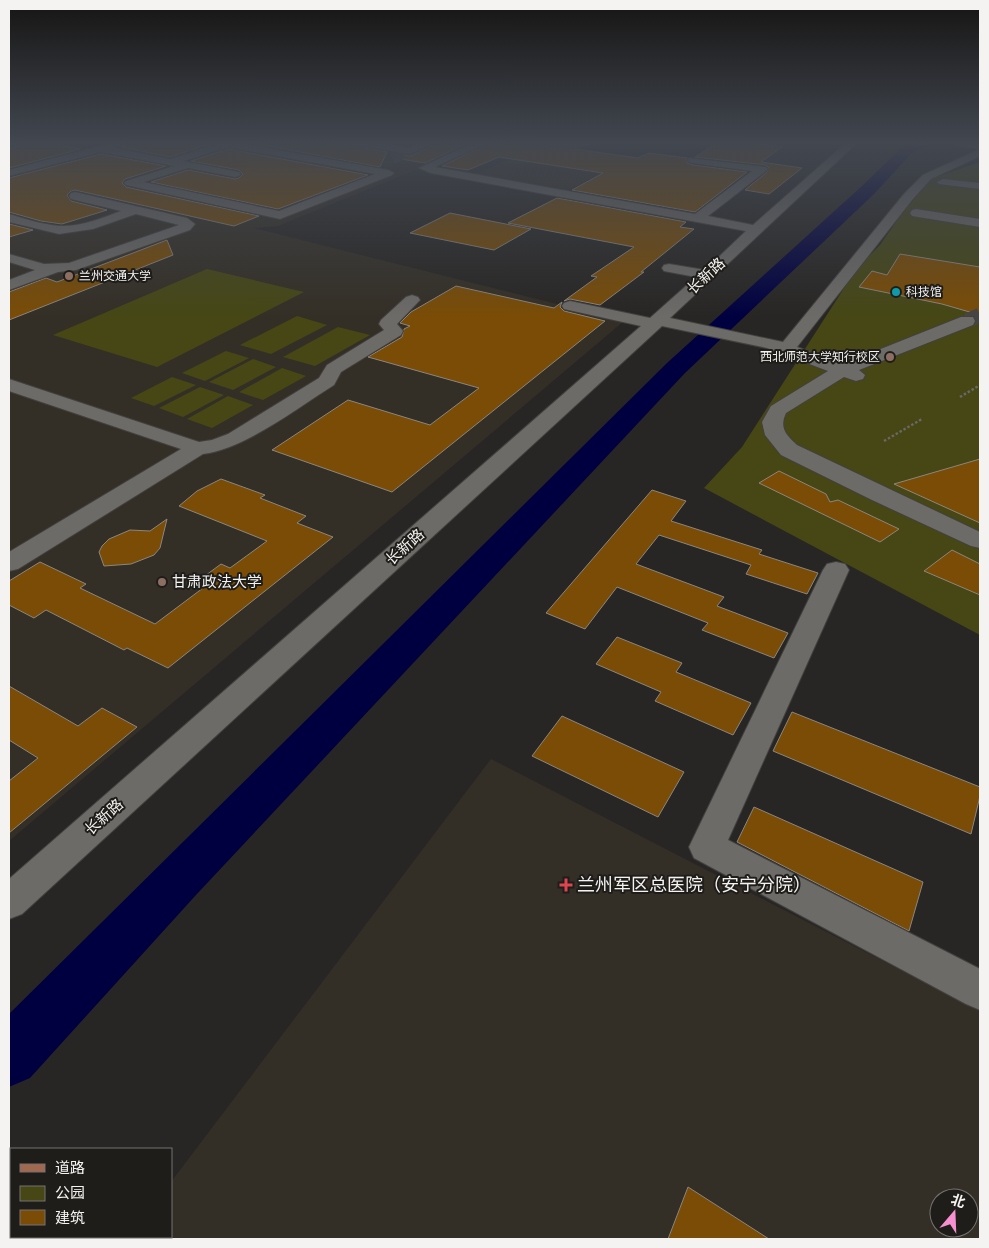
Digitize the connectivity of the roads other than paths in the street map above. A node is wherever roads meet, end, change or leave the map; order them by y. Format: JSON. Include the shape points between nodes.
{"nodes":[{"id":1,"x":93,"y":200,"type":"edge"},
{"id":2,"x":211,"y":200,"type":"edge"},
{"id":3,"x":311,"y":200,"type":"edge"},
{"id":4,"x":599,"y":200,"type":"edge"},
{"id":5,"x":721,"y":200,"type":"edge"},
{"id":6,"x":788,"y":200,"type":"edge"},
{"id":7,"x":905,"y":200,"type":"edge"},
{"id":8,"x":136,"y":210,"type":"junction"},
{"id":9,"x":916,"y":213,"type":"dead end"},
{"id":10,"x":9,"y":218,"type":"edge"},
{"id":11,"x":698,"y":218,"type":"junction"},
{"id":12,"x":980,"y":223,"type":"edge"},
{"id":13,"x":47,"y":228,"type":"junction"},
{"id":14,"x":756,"y":229,"type":"junction"},
{"id":15,"x":24,"y":235,"type":"dead end"},
{"id":16,"x":9,"y":258,"type":"edge"},
{"id":17,"x":669,"y":268,"type":"dead end"},
{"id":18,"x":53,"y":269,"type":"junction"},
{"id":19,"x":708,"y":275,"type":"junction"},
{"id":20,"x":9,"y":285,"type":"edge"},
{"id":21,"x":412,"y":300,"type":"dead end"},
{"id":22,"x":570,"y":306,"type":"dead end"},
{"id":23,"x":967,"y":321,"type":"tunnel mouth"},
{"id":24,"x":656,"y":322,"type":"junction"},
{"id":25,"x":787,"y":349,"type":"junction"},
{"id":26,"x":851,"y":373,"type":"junction"},
{"id":27,"x":9,"y":384,"type":"edge"},
{"id":28,"x":198,"y":448,"type":"junction"},
{"id":29,"x":980,"y":541,"type":"edge"},
{"id":30,"x":9,"y":563,"type":"edge"},
{"id":31,"x":836,"y":570,"type":"dead end"},
{"id":32,"x":9,"y":902,"type":"edge"},
{"id":33,"x":980,"y":990,"type":"edge"}],
"edges":[{"from":1,"to":8,"type":"street"},
{"from":2,"to":3,"type":"street","via":[[280,215]]},
{"from":4,"to":11,"type":"street"},
{"from":5,"to":11,"type":"street"},
{"from":6,"to":14,"type":"street","name":"长新路"},
{"from":7,"to":25,"type":"street"},
{"from":8,"to":13,"type":"street","via":[[78,228]]},
{"from":8,"to":18,"type":"street","via":[[188,224],[71,267]]},
{"from":9,"to":12,"type":"street"},
{"from":10,"to":13,"type":"street"},
{"from":11,"to":14,"type":"street"},
{"from":13,"to":15,"type":"street"},
{"from":14,"to":19,"type":"street","name":"长新路"},
{"from":16,"to":18,"type":"street"},
{"from":17,"to":19,"type":"street"},
{"from":18,"to":20,"type":"street"},
{"from":19,"to":24,"type":"street","name":"长新路"},
{"from":21,"to":28,"type":"street","via":[[387,324],[395,331],[333,370],[327,381],[235,438],[216,446]]},
{"from":22,"to":24,"type":"street"},
{"from":23,"to":26,"type":"street"},
{"from":24,"to":25,"type":"street"},
{"from":24,"to":32,"type":"street","name":"长新路"},
{"from":25,"to":26,"type":"street"},
{"from":26,"to":29,"type":"street","via":[[778,410],[772,422],[775,435],[789,450]]},
{"from":27,"to":28,"type":"street"},
{"from":28,"to":30,"type":"street"},
{"from":31,"to":33,"type":"street","via":[[707,847]]}]}
